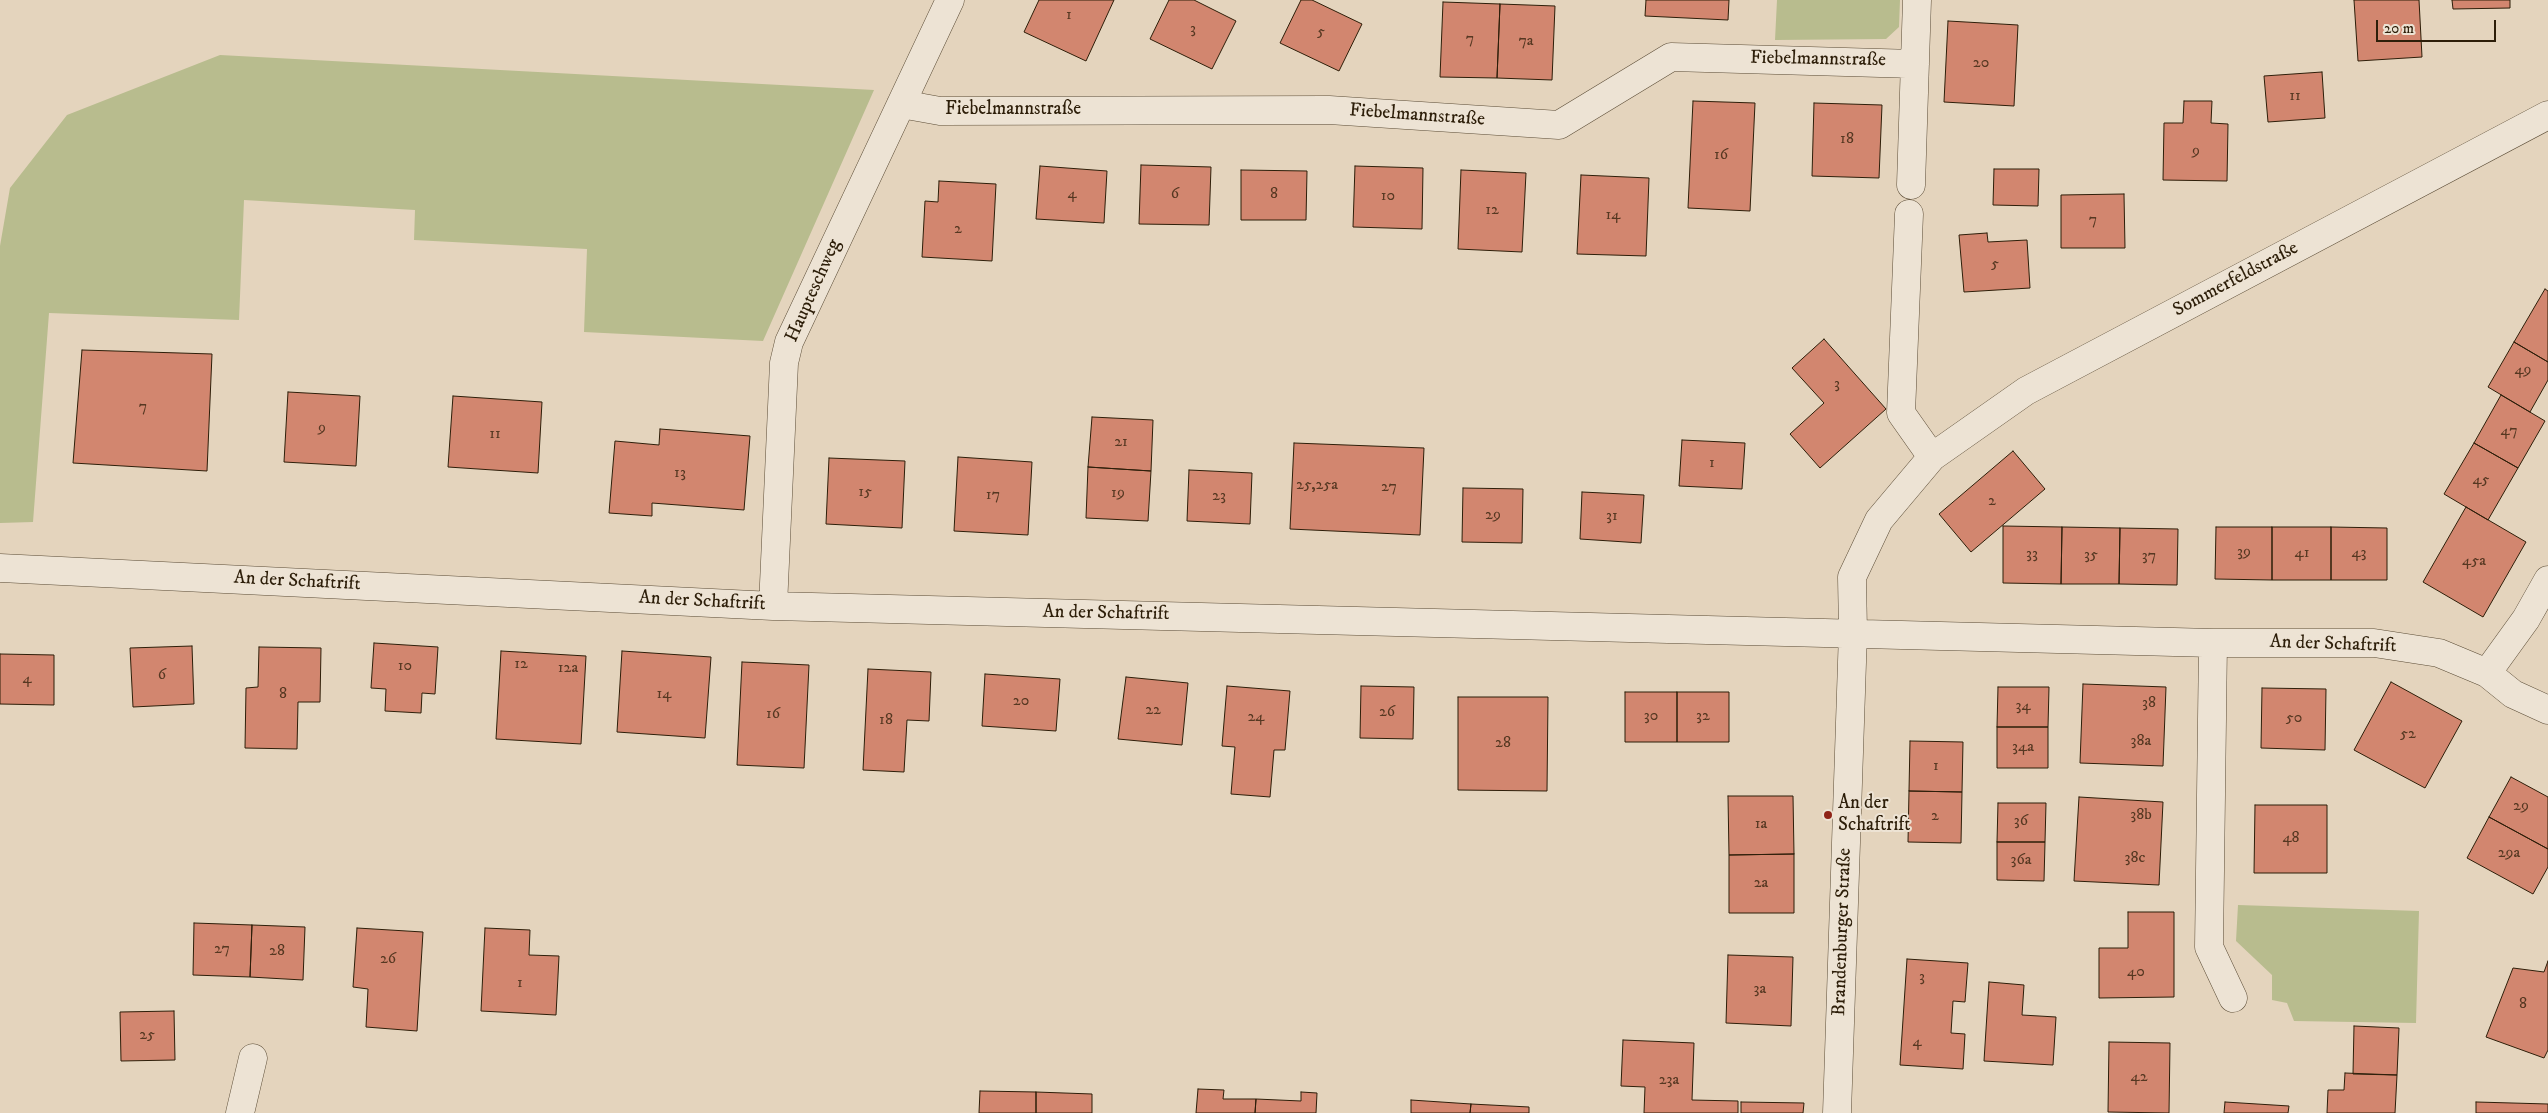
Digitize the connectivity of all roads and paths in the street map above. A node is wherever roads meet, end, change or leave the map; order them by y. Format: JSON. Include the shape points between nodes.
{"nodes":[{"id":1,"x":950,"y":0,"type":"edge"},
{"id":2,"x":1917,"y":0,"type":"edge"},
{"id":3,"x":1916,"y":64,"type":"junction"},
{"id":4,"x":901,"y":104,"type":"junction"},
{"id":5,"x":2548,"y":115,"type":"edge"},
{"id":6,"x":1911,"y":185,"type":"dead end"},
{"id":7,"x":1909,"y":214,"type":"dead end"},
{"id":8,"x":1932,"y":457,"type":"junction"},
{"id":9,"x":0,"y":568,"type":"edge"},
{"id":10,"x":2548,"y":580,"type":"edge"},
{"id":11,"x":773,"y":606,"type":"junction"},
{"id":12,"x":1853,"y":632,"type":"junction"},
{"id":13,"x":2214,"y":643,"type":"junction"},
{"id":14,"x":2487,"y":673,"type":"junction"},
{"id":15,"x":2548,"y":710,"type":"edge"},
{"id":16,"x":2233,"y":998,"type":"dead end"},
{"id":17,"x":253,"y":1058,"type":"dead end"},
{"id":18,"x":240,"y":1113,"type":"edge"},
{"id":19,"x":1837,"y":1113,"type":"edge"}],
"edges":[{"from":1,"to":4,"type":"street","name":"Haupteschweg"},
{"from":2,"to":3,"type":"street"},
{"from":3,"to":4,"type":"street","name":"Fiebelmannstraße","via":[[1671,57],[1559,125],[1329,110],[940,111]]},
{"from":3,"to":6,"type":"street"},
{"from":4,"to":11,"type":"street","name":"Haupteschweg","via":[[789,342],[784,363]]},
{"from":5,"to":8,"type":"street","name":"Sommerfeldstraße","via":[[2026,391]]},
{"from":7,"to":8,"type":"street","via":[[1901,413]]},
{"from":8,"to":12,"type":"street","name":"Sommerfeldstraße","via":[[1879,520],[1852,577]]},
{"from":9,"to":11,"type":"street","name":"An der Schaftrift"},
{"from":10,"to":14,"type":"street","via":[[2526,619]]},
{"from":11,"to":12,"type":"street","name":"An der Schaftrift"},
{"from":12,"to":13,"type":"street","name":"An der Schaftrift"},
{"from":12,"to":19,"type":"street","name":"Brandenburger Straße"},
{"from":13,"to":14,"type":"street","name":"An der Schaftrift","via":[[2374,643],[2439,653]]},
{"from":13,"to":16,"type":"street","via":[[2209,947]]},
{"from":14,"to":15,"type":"street","name":"An der Schaftrift","via":[[2513,694]]},
{"from":17,"to":18,"type":"street"}]}
